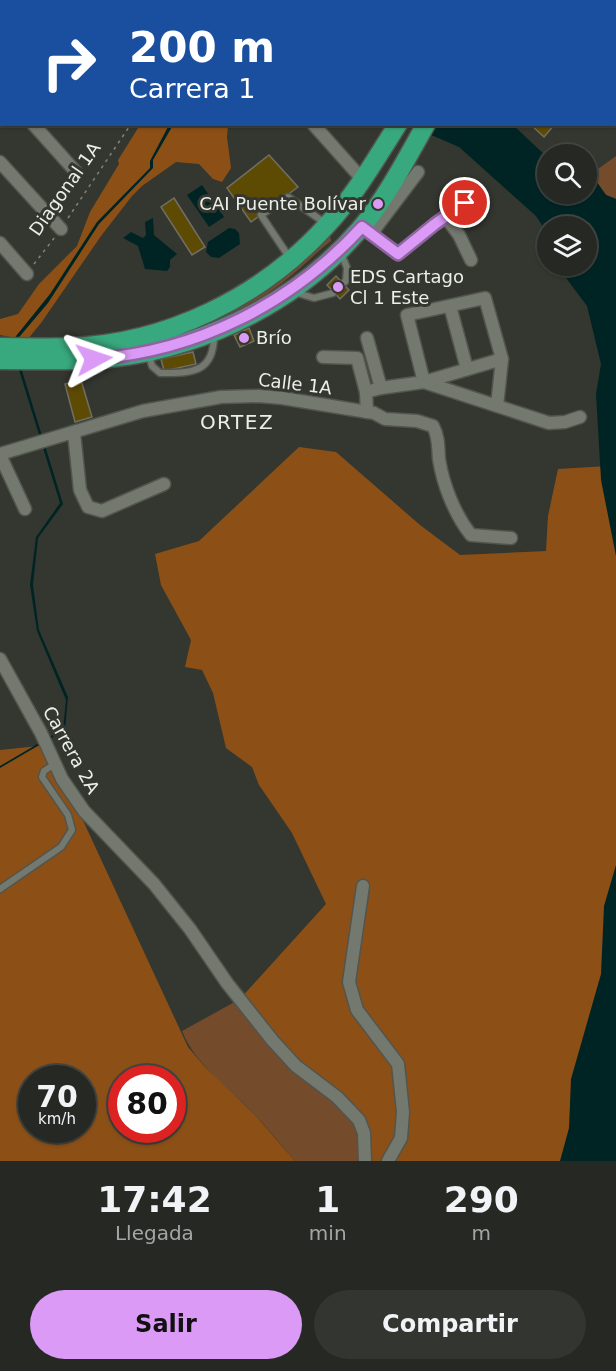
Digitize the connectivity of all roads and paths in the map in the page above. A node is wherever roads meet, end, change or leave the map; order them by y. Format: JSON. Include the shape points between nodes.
{"nodes":[{"id":1,"x":35,"y":126,"type":"edge"},
{"id":2,"x":130,"y":126,"type":"edge"},
{"id":3,"x":315,"y":126,"type":"edge"},
{"id":4,"x":397,"y":126,"type":"edge"},
{"id":5,"x":425,"y":126,"type":"edge"},
{"id":6,"x":0,"y":162,"type":"edge"},
{"id":7,"x":367,"y":171,"type":"junction"},
{"id":8,"x":76,"y":172,"type":"dead end"},
{"id":9,"x":418,"y":172,"type":"dead end"},
{"id":10,"x":465,"y":203,"type":"dead end"},
{"id":11,"x":446,"y":216,"type":"junction"},
{"id":12,"x":332,"y":219,"type":"junction"},
{"id":13,"x":61,"y":229,"type":"junction"},
{"id":14,"x":366,"y":230,"type":"junction"},
{"id":15,"x":0,"y":243,"type":"edge"},
{"id":16,"x":340,"y":249,"type":"junction"},
{"id":17,"x":291,"y":260,"type":"junction"},
{"id":18,"x":471,"y":260,"type":"dead end"},
{"id":19,"x":324,"y":264,"type":"junction"},
{"id":20,"x":27,"y":274,"type":"joint"},
{"id":21,"x":343,"y":283,"type":"dead end"},
{"id":22,"x":290,"y":291,"type":"junction"},
{"id":23,"x":333,"y":293,"type":"dead end"},
{"id":24,"x":450,"y":306,"type":"junction"},
{"id":25,"x":214,"y":332,"type":"junction"},
{"id":26,"x":367,"y":338,"type":"dead end"},
{"id":27,"x":148,"y":352,"type":"junction"},
{"id":28,"x":11,"y":354,"type":"edge"},
{"id":29,"x":323,"y":357,"type":"dead end"},
{"id":30,"x":502,"y":359,"type":"junction"},
{"id":31,"x":467,"y":369,"type":"junction"},
{"id":32,"x":424,"y":382,"type":"junction"},
{"id":33,"x":381,"y":388,"type":"junction"},
{"id":34,"x":366,"y":392,"type":"junction"},
{"id":35,"x":496,"y":406,"type":"junction"},
{"id":36,"x":367,"y":412,"type":"junction"},
{"id":37,"x":580,"y":417,"type":"dead end"},
{"id":38,"x":74,"y":433,"type":"junction"},
{"id":39,"x":0,"y":454,"type":"edge"},
{"id":40,"x":164,"y":484,"type":"dead end"},
{"id":41,"x":25,"y":509,"type":"dead end"},
{"id":42,"x":511,"y":538,"type":"dead end"},
{"id":43,"x":0,"y":659,"type":"edge"},
{"id":44,"x":53,"y":760,"type":"junction"},
{"id":45,"x":363,"y":886,"type":"dead end"},
{"id":46,"x":0,"y":889,"type":"edge"},
{"id":47,"x":365,"y":1161,"type":"edge"},
{"id":48,"x":388,"y":1161,"type":"edge"}],
"edges":[{"from":1,"to":8,"type":"street","name":"Diagonal 1A"},
{"from":2,"to":13,"type":"path","name":"Diagonal 1A"},
{"from":3,"to":7,"type":"street"},
{"from":4,"to":7,"type":"highway"},
{"from":5,"to":14,"type":"highway"},
{"from":6,"to":13,"type":"street"},
{"from":7,"to":12,"type":"highway"},
{"from":7,"to":14,"type":"highway","via":[[368,189],[356,213]]},
{"from":9,"to":14,"type":"street"},
{"from":10,"to":11,"type":"street"},
{"from":11,"to":14,"type":"street","via":[[398,254]]},
{"from":11,"to":18,"type":"street"},
{"from":12,"to":17,"type":"highway"},
{"from":12,"to":17,"type":"lane","via":[[288,197],[261,215]]},
{"from":12,"to":19,"type":"highway","via":[[342,225],[341,236],[327,250]]},
{"from":13,"to":20,"type":"path","name":"Diagonal 1A"},
{"from":14,"to":16,"type":"highway"},
{"from":15,"to":20,"type":"street"},
{"from":16,"to":19,"type":"highway"},
{"from":16,"to":21,"type":"lane","via":[[347,268]]},
{"from":17,"to":28,"type":"highway","via":[[237,298],[157,332],[114,342]]},
{"from":19,"to":22,"type":"highway"},
{"from":22,"to":23,"type":"lane","via":[[314,298]]},
{"from":22,"to":25,"type":"highway"},
{"from":24,"to":30,"type":"street","via":[[485,298]]},
{"from":24,"to":31,"type":"street"},
{"from":24,"to":32,"type":"street","via":[[407,315]]},
{"from":25,"to":27,"type":"highway"},
{"from":25,"to":27,"type":"lane","via":[[214,347],[207,364],[192,372],[160,373],[152,366]]},
{"from":26,"to":33,"type":"street"},
{"from":27,"to":28,"type":"highway","via":[[94,359]]},
{"from":29,"to":34,"type":"street","via":[[357,358]]},
{"from":30,"to":31,"type":"street"},
{"from":30,"to":35,"type":"street"},
{"from":31,"to":32,"type":"street"},
{"from":32,"to":33,"type":"street"},
{"from":32,"to":35,"type":"street"},
{"from":33,"to":34,"type":"street"},
{"from":34,"to":36,"type":"street"},
{"from":35,"to":37,"type":"street","via":[[549,423]]},
{"from":36,"to":38,"type":"street","name":"Calle 1A","via":[[270,397],[221,397],[143,411]]},
{"from":36,"to":42,"type":"street","name":"Calle 1A","via":[[385,419],[433,426],[449,494],[465,527],[471,535]]},
{"from":38,"to":39,"type":"street","name":"Calle 1A"},
{"from":38,"to":40,"type":"street","via":[[80,490],[88,507],[102,511]]},
{"from":39,"to":41,"type":"street"},
{"from":43,"to":44,"type":"street","name":"Carrera 2A"},
{"from":44,"to":46,"type":"lane","via":[[42,777],[68,815],[72,830],[61,848]]},
{"from":44,"to":47,"type":"street","name":"Carrera 2A","via":[[84,811],[154,884],[273,1041],[359,1120],[364,1133]]},
{"from":45,"to":48,"type":"street","via":[[349,982],[357,1010],[399,1064],[404,1112],[401,1138]]}]}
